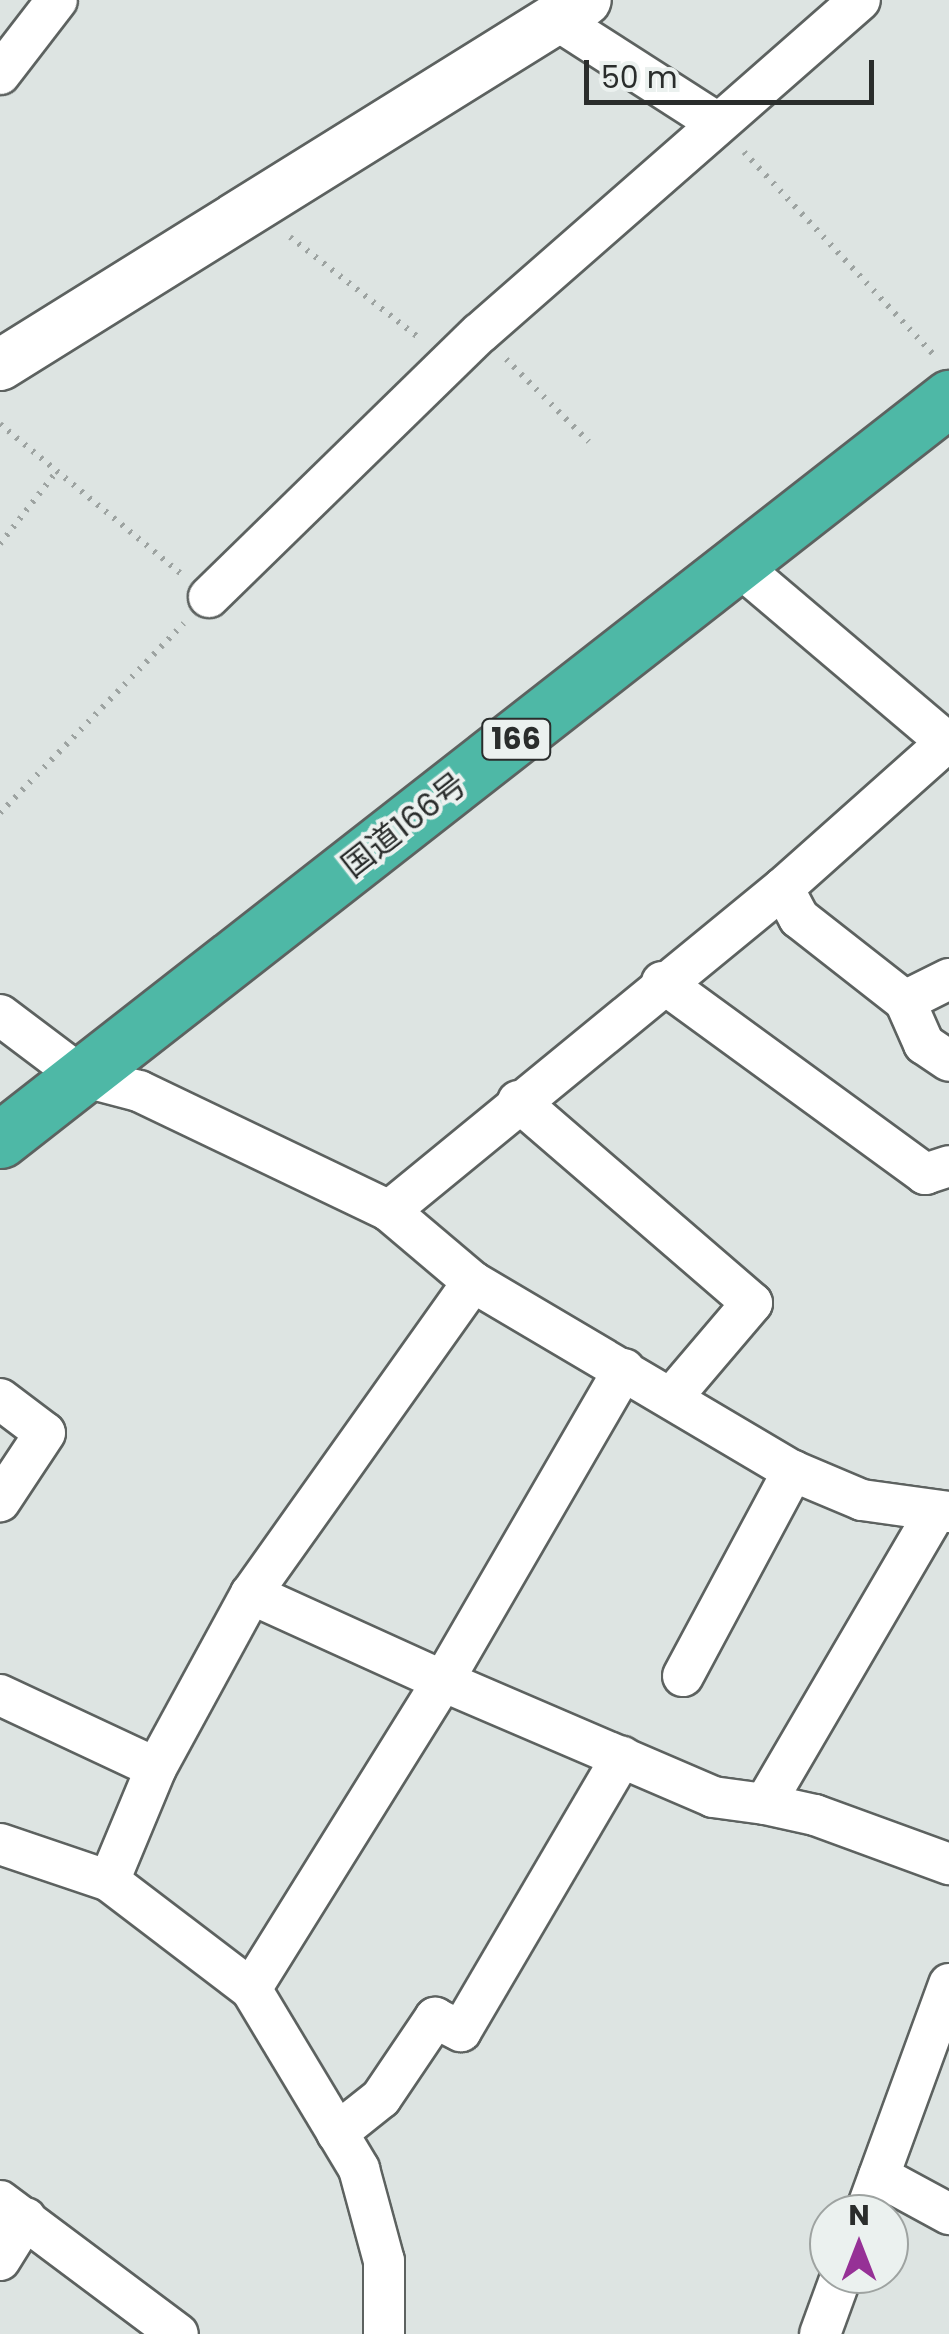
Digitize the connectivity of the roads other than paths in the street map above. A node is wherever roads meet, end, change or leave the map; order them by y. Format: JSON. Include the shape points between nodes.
{"nodes":[{"id":1,"x":57,"y":0,"type":"edge"},
{"id":2,"x":860,"y":0,"type":"edge"},
{"id":3,"x":572,"y":10,"type":"edge"},
{"id":4,"x":0,"y":74,"type":"edge"},
{"id":5,"x":716,"y":122,"type":"junction"},
{"id":6,"x":0,"y":365,"type":"edge"},
{"id":7,"x":942,"y":378,"type":"edge"},
{"id":8,"x":738,"y":566,"type":"junction"},
{"id":9,"x":209,"y":597,"type":"road end"},
{"id":10,"x":948,"y":742,"type":"edge"},
{"id":11,"x":782,"y":888,"type":"junction"},
{"id":12,"x":949,"y":979,"type":"edge"},
{"id":13,"x":662,"y":982,"type":"junction"},
{"id":14,"x":905,"y":1001,"type":"junction"},
{"id":15,"x":0,"y":1016,"type":"edge"},
{"id":16,"x":949,"y":1062,"type":"edge"},
{"id":17,"x":81,"y":1076,"type":"junction"},
{"id":18,"x":518,"y":1101,"type":"junction"},
{"id":19,"x":0,"y":1140,"type":"edge"},
{"id":20,"x":949,"y":1166,"type":"edge"},
{"id":21,"x":389,"y":1211,"type":"junction"},
{"id":22,"x":473,"y":1282,"type":"junction"},
{"id":23,"x":624,"y":1369,"type":"junction"},
{"id":24,"x":672,"y":1397,"type":"junction"},
{"id":25,"x":0,"y":1399,"type":"edge"},
{"id":26,"x":793,"y":1471,"type":"junction"},
{"id":27,"x":0,"y":1500,"type":"edge"},
{"id":28,"x":943,"y":1512,"type":"edge"},
{"id":29,"x":251,"y":1594,"type":"junction"},
{"id":30,"x":683,"y":1676,"type":"dead end"},
{"id":31,"x":443,"y":1681,"type":"junction"},
{"id":32,"x":0,"y":1695,"type":"edge"},
{"id":33,"x":622,"y":1757,"type":"junction"},
{"id":34,"x":156,"y":1768,"type":"junction"},
{"id":35,"x":764,"y":1804,"type":"junction"},
{"id":36,"x":0,"y":1844,"type":"edge"},
{"id":37,"x":949,"y":1864,"type":"edge"},
{"id":38,"x":109,"y":1881,"type":"junction"},
{"id":39,"x":251,"y":1988,"type":"junction"},
{"id":40,"x":948,"y":1990,"type":"edge"},
{"id":41,"x":337,"y":2133,"type":"junction"},
{"id":42,"x":879,"y":2176,"type":"junction"},
{"id":43,"x":872,"y":2194,"type":"edge"},
{"id":44,"x":13,"y":2210,"type":"edge"},
{"id":45,"x":949,"y":2214,"type":"edge"},
{"id":46,"x":0,"y":2260,"type":"edge"},
{"id":47,"x":835,"y":2294,"type":"edge"},
{"id":48,"x":178,"y":2334,"type":"edge"},
{"id":49,"x":384,"y":2334,"type":"edge"},
{"id":50,"x":820,"y":2334,"type":"edge"}],
"edges":[{"from":1,"to":4,"type":"street"},
{"from":2,"to":5,"type":"street"},
{"from":3,"to":5,"type":"street"},
{"from":3,"to":6,"type":"street"},
{"from":5,"to":9,"type":"street","via":[[696,150],[480,334]]},
{"from":7,"to":8,"type":"highway","name":"国道166号","number":"166"},
{"from":8,"to":10,"type":"street"},
{"from":8,"to":17,"type":"highway","name":"国道166号","number":"166"},
{"from":10,"to":11,"type":"street"},
{"from":11,"to":13,"type":"street"},
{"from":11,"to":14,"type":"street","via":[[799,918]]},
{"from":12,"to":14,"type":"street"},
{"from":13,"to":18,"type":"street"},
{"from":13,"to":20,"type":"street","via":[[925,1174]]},
{"from":14,"to":16,"type":"street","via":[[924,1044]]},
{"from":15,"to":17,"type":"street"},
{"from":17,"to":19,"type":"highway","name":"国道166号","number":"166"},
{"from":17,"to":21,"type":"street","via":[[138,1091]]},
{"from":18,"to":21,"type":"street"},
{"from":18,"to":24,"type":"street","via":[[752,1303]]},
{"from":21,"to":22,"type":"street"},
{"from":22,"to":23,"type":"street"},
{"from":22,"to":29,"type":"street"},
{"from":23,"to":24,"type":"street"},
{"from":23,"to":31,"type":"street"},
{"from":24,"to":26,"type":"street"},
{"from":25,"to":27,"type":"street","via":[[45,1433]]},
{"from":26,"to":28,"type":"street","via":[[862,1500]]},
{"from":26,"to":30,"type":"street"},
{"from":28,"to":35,"type":"street"},
{"from":29,"to":31,"type":"street"},
{"from":29,"to":34,"type":"street"},
{"from":31,"to":33,"type":"street"},
{"from":31,"to":39,"type":"street"},
{"from":32,"to":34,"type":"street"},
{"from":33,"to":35,"type":"street","via":[[712,1798]]},
{"from":33,"to":41,"type":"street","via":[[460,2031],[435,2018],[381,2098]]},
{"from":34,"to":38,"type":"street"},
{"from":35,"to":37,"type":"street"},
{"from":36,"to":38,"type":"street"},
{"from":38,"to":39,"type":"street"},
{"from":39,"to":41,"type":"street"},
{"from":40,"to":42,"type":"street"},
{"from":41,"to":49,"type":"street","via":[[359,2169],[384,2261]]},
{"from":42,"to":43,"type":"street"},
{"from":42,"to":45,"type":"street"},
{"from":44,"to":46,"type":"street"},
{"from":44,"to":48,"type":"street"},
{"from":47,"to":50,"type":"street"}]}
